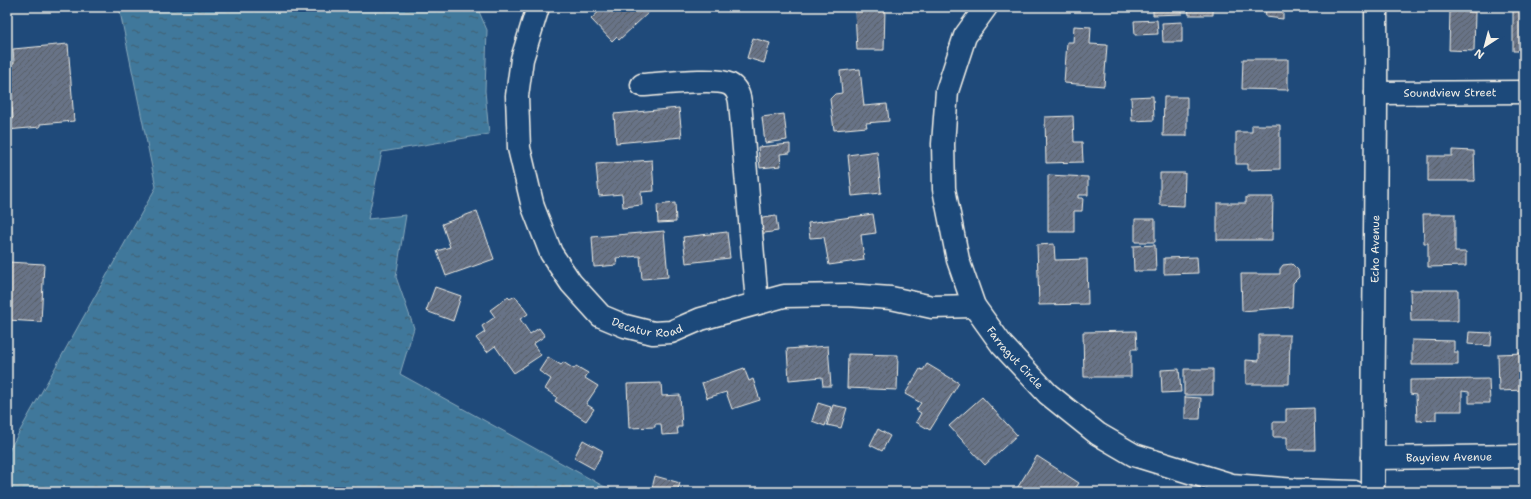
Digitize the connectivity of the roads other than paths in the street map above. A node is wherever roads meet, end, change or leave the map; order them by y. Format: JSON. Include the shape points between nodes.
{"nodes":[{"id":1,"x":538,"y":7,"type":"edge"},
{"id":2,"x":986,"y":7,"type":"edge"},
{"id":3,"x":1376,"y":7,"type":"edge"},
{"id":4,"x":642,"y":85,"type":"dead end"},
{"id":5,"x":1524,"y":92,"type":"edge"},
{"id":6,"x":1376,"y":93,"type":"junction"},
{"id":7,"x":757,"y":303,"type":"junction"},
{"id":8,"x":974,"y":306,"type":"junction"},
{"id":9,"x":1524,"y":456,"type":"edge"},
{"id":10,"x":1373,"y":458,"type":"junction"},
{"id":11,"x":1354,"y":492,"type":"edge"},
{"id":12,"x":1373,"y":492,"type":"edge"}],
"edges":[{"from":1,"to":7,"type":"street","name":"Decatur Road","via":[[522,59],[517,96],[519,148],[533,207],[550,253],[571,283],[602,316],[625,326],[653,333],[671,332],[701,319]]},
{"from":2,"to":8,"type":"street","name":"Farragut Circle","via":[[965,36],[947,91],[942,144],[944,189],[958,260]]},
{"from":3,"to":6,"type":"street","name":"Echo Avenue"},
{"from":4,"to":7,"type":"street","via":[[717,81],[731,85],[736,90],[740,102]]},
{"from":5,"to":6,"type":"street","name":"Soundview Street"},
{"from":6,"to":10,"type":"street","name":"Echo Avenue"},
{"from":7,"to":8,"type":"street","name":"Decatur Road","via":[[784,296],[847,295],[891,298],[932,307]]},
{"from":8,"to":11,"type":"street","name":"Farragut Circle","via":[[1002,344],[1048,394],[1098,434],[1134,455],[1232,485]]},
{"from":9,"to":10,"type":"street","name":"Bayview Avenue"},
{"from":10,"to":12,"type":"street","name":"Echo Avenue"}]}
